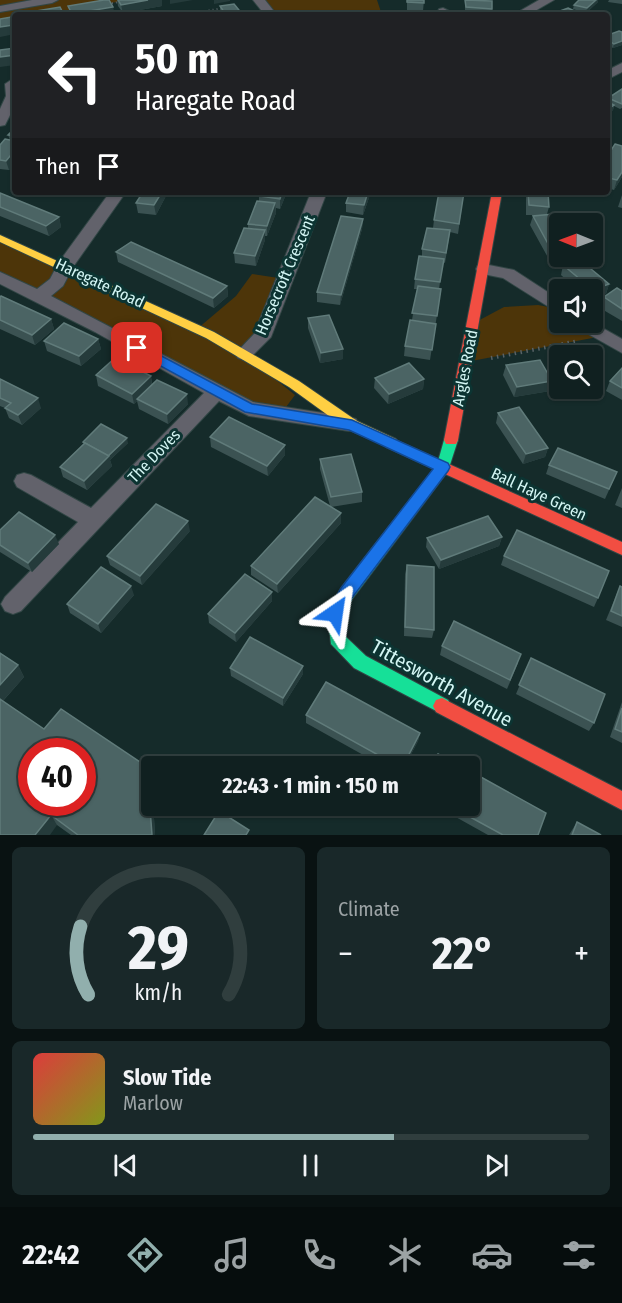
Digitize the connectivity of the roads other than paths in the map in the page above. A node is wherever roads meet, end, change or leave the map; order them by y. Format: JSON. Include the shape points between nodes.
{"nodes":[{"id":1,"x":52,"y":0,"type":"edge"},
{"id":2,"x":548,"y":0,"type":"edge"},
{"id":3,"x":0,"y":9,"type":"edge"},
{"id":4,"x":525,"y":12,"type":"edge"},
{"id":5,"x":11,"y":84,"type":"dead end"},
{"id":6,"x":12,"y":90,"type":"edge"},
{"id":7,"x":12,"y":98,"type":"edge"},
{"id":8,"x":0,"y":122,"type":"edge"},
{"id":9,"x":116,"y":195,"type":"edge"},
{"id":10,"x":318,"y":195,"type":"edge"},
{"id":11,"x":496,"y":195,"type":"edge"},
{"id":12,"x":0,"y":238,"type":"edge"},
{"id":13,"x":65,"y":266,"type":"junction"},
{"id":14,"x":484,"y":269,"type":"junction"},
{"id":15,"x":0,"y":277,"type":"edge"},
{"id":16,"x":39,"y":296,"type":"junction"},
{"id":17,"x":549,"y":301,"type":"edge"},
{"id":18,"x":598,"y":333,"type":"edge"},
{"id":19,"x":622,"y":347,"type":"edge"},
{"id":20,"x":244,"y":354,"type":"junction"},
{"id":21,"x":294,"y":384,"type":"junction"},
{"id":22,"x":216,"y":392,"type":"junction"},
{"id":23,"x":269,"y":413,"type":"junction"},
{"id":24,"x":352,"y":425,"type":"junction"},
{"id":25,"x":443,"y":467,"type":"junction"},
{"id":26,"x":24,"y":481,"type":"dead end"},
{"id":27,"x":93,"y":520,"type":"junction"},
{"id":28,"x":622,"y":549,"type":"edge"},
{"id":29,"x":13,"y":604,"type":"dead end"},
{"id":30,"x":622,"y":801,"type":"edge"}],
"edges":[{"from":1,"to":3,"type":"street"},
{"from":2,"to":4,"type":"street"},
{"from":5,"to":6,"type":"street"},
{"from":7,"to":8,"type":"street"},
{"from":9,"to":13,"type":"street"},
{"from":10,"to":20,"type":"street","name":"Horsecroft Crescent","via":[[262,337]]},
{"from":11,"to":14,"type":"street","name":"Argles Road"},
{"from":12,"to":13,"type":"street","name":"Haregate Road"},
{"from":13,"to":16,"type":"street","via":[[57,282]]},
{"from":13,"to":20,"type":"street","name":"Haregate Road"},
{"from":14,"to":17,"type":"street","via":[[508,274]]},
{"from":14,"to":25,"type":"street","name":"Argles Road"},
{"from":15,"to":16,"type":"street","name":"Haregate Road"},
{"from":16,"to":22,"type":"street","name":"Haregate Road"},
{"from":18,"to":19,"type":"street"},
{"from":20,"to":21,"type":"street","name":"Haregate Road"},
{"from":21,"to":23,"type":"street","via":[[295,395],[286,407]]},
{"from":21,"to":24,"type":"street","name":"Haregate Road"},
{"from":22,"to":23,"type":"street","name":"Haregate Road","via":[[249,409]]},
{"from":22,"to":27,"type":"street","name":"The Doves"},
{"from":23,"to":24,"type":"street","name":"Haregate Road"},
{"from":24,"to":25,"type":"street","name":"Haregate Road"},
{"from":25,"to":28,"type":"street","name":"Ball Haye Green"},
{"from":25,"to":30,"type":"street","name":"Tittesworth Avenue","via":[[347,593],[335,613],[337,639],[360,662]]},
{"from":26,"to":27,"type":"street"},
{"from":27,"to":29,"type":"street","name":"The Doves"}]}
